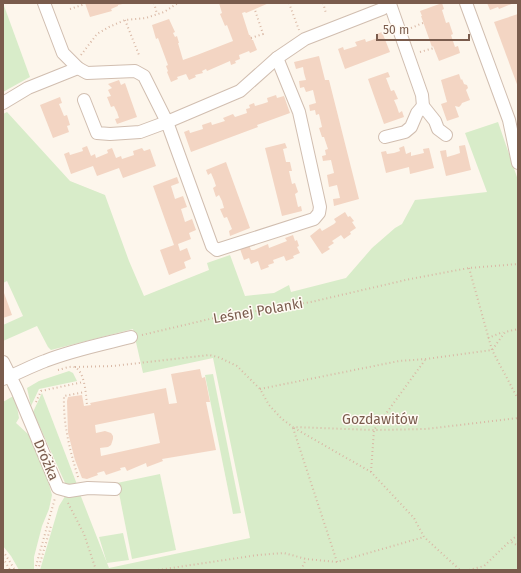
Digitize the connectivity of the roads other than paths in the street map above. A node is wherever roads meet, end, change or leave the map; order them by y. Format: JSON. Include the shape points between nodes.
{"nodes":[{"id":1,"x":44,"y":3,"type":"edge"},
{"id":2,"x":466,"y":3,"type":"edge"},
{"id":3,"x":390,"y":4,"type":"edge"},
{"id":4,"x":277,"y":58,"type":"junction"},
{"id":5,"x":79,"y":63,"type":"junction"},
{"id":6,"x":84,"y":100,"type":"dead end"},
{"id":7,"x":3,"y":103,"type":"edge"},
{"id":8,"x":423,"y":106,"type":"junction"},
{"id":9,"x":167,"y":122,"type":"junction"},
{"id":10,"x":446,"y":135,"type":"dead end"},
{"id":11,"x":385,"y":137,"type":"dead end"},
{"id":12,"x":518,"y":163,"type":"edge"},
{"id":13,"x":132,"y":337,"type":"road end"},
{"id":14,"x":3,"y":362,"type":"edge"},
{"id":15,"x":6,"y":378,"type":"edge"},
{"id":16,"x":115,"y":489,"type":"dead end"}],
"edges":[{"from":1,"to":5,"type":"street","via":[[64,53]]},
{"from":2,"to":12,"type":"street","via":[[509,120]]},
{"from":3,"to":4,"type":"street","via":[[303,40]]},
{"from":3,"to":8,"type":"street","via":[[422,95]]},
{"from":4,"to":9,"type":"street","via":[[240,92]]},
{"from":4,"to":9,"type":"street","via":[[301,120],[320,207],[314,219],[216,250],[212,246]]},
{"from":5,"to":7,"type":"street"},
{"from":5,"to":9,"type":"street","via":[[87,72],[135,71],[144,76]]},
{"from":6,"to":9,"type":"street","via":[[97,133],[140,132]]},
{"from":8,"to":10,"type":"street","via":[[438,129]]},
{"from":8,"to":11,"type":"street","via":[[411,127],[405,132]]},
{"from":13,"to":15,"type":"street","via":[[47,360]]},
{"from":14,"to":15,"type":"street","name":"Dróżka"},
{"from":15,"to":16,"type":"street","name":"Dróżka","via":[[17,390],[58,488],[69,491],[88,488]]}]}
